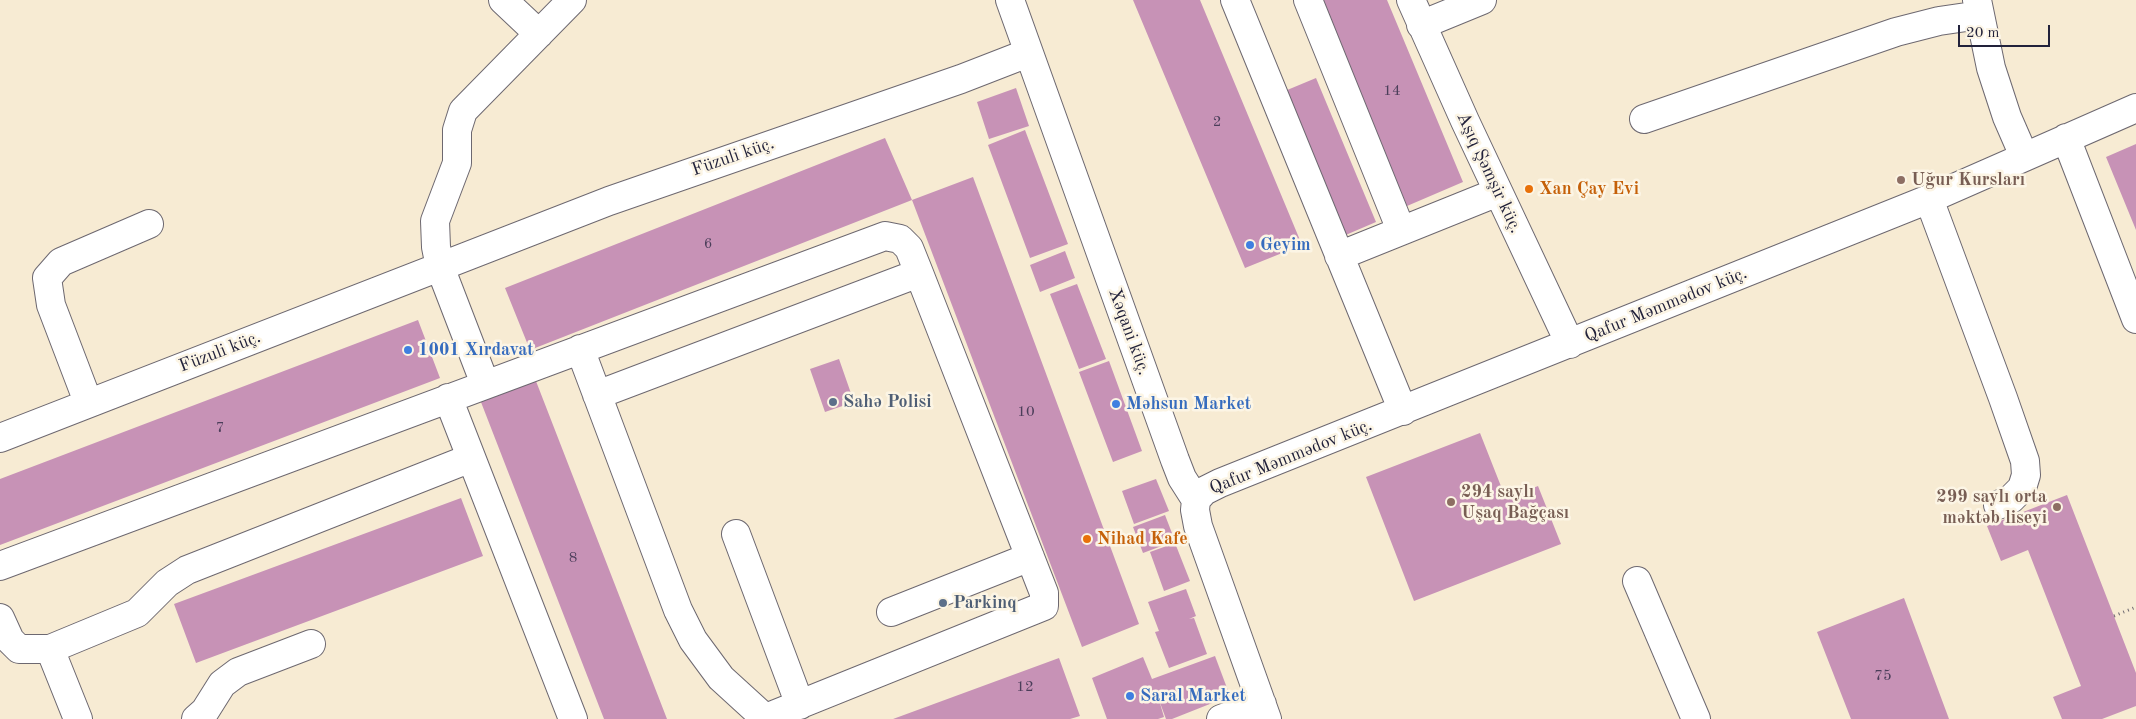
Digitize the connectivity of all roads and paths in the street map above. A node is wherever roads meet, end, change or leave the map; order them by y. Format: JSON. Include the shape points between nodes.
{"nodes":[{"id":1,"x":503,"y":0,"type":"edge"},
{"id":2,"x":572,"y":0,"type":"edge"},
{"id":3,"x":1010,"y":0,"type":"edge"},
{"id":4,"x":1235,"y":0,"type":"edge"},
{"id":5,"x":1308,"y":0,"type":"edge"},
{"id":6,"x":1411,"y":0,"type":"edge"},
{"id":7,"x":1482,"y":0,"type":"edge"},
{"id":8,"x":1978,"y":7,"type":"edge"},
{"id":9,"x":1421,"y":25,"type":"junction"},
{"id":10,"x":539,"y":34,"type":"junction"},
{"id":11,"x":1028,"y":53,"type":"junction"},
{"id":12,"x":2136,"y":108,"type":"edge"},
{"id":13,"x":1644,"y":119,"type":"dead end"},
{"id":14,"x":2066,"y":138,"type":"junction"},
{"id":15,"x":2024,"y":156,"type":"junction"},
{"id":16,"x":1498,"y":192,"type":"junction"},
{"id":17,"x":1929,"y":199,"type":"junction"},
{"id":18,"x":148,"y":224,"type":"dead end"},
{"id":19,"x":1401,"y":230,"type":"junction"},
{"id":20,"x":1339,"y":256,"type":"junction"},
{"id":21,"x":440,"y":267,"type":"junction"},
{"id":22,"x":919,"y":273,"type":"junction"},
{"id":23,"x":2136,"y":319,"type":"edge"},
{"id":24,"x":1570,"y":344,"type":"junction"},
{"id":25,"x":580,"y":349,"type":"junction"},
{"id":26,"x":485,"y":384,"type":"junction"},
{"id":27,"x":597,"y":394,"type":"junction"},
{"id":28,"x":448,"y":398,"type":"junction"},
{"id":29,"x":88,"y":402,"type":"junction"},
{"id":30,"x":1403,"y":411,"type":"junction"},
{"id":31,"x":0,"y":438,"type":"edge"},
{"id":32,"x":471,"y":458,"type":"junction"},
{"id":33,"x":1196,"y":500,"type":"junction"},
{"id":34,"x":1998,"y":505,"type":"dead end"},
{"id":35,"x":736,"y":534,"type":"dead end"},
{"id":36,"x":1030,"y":557,"type":"junction"},
{"id":37,"x":0,"y":566,"type":"edge"},
{"id":38,"x":1636,"y":581,"type":"dead end"},
{"id":39,"x":2136,"y":607,"type":"edge"},
{"id":40,"x":891,"y":612,"type":"dead end"},
{"id":41,"x":2114,"y":616,"type":"dead end"},
{"id":42,"x":0,"y":618,"type":"edge"},
{"id":43,"x":311,"y":644,"type":"dead end"},
{"id":44,"x":50,"y":649,"type":"junction"},
{"id":45,"x":800,"y":705,"type":"junction"},
{"id":46,"x":1264,"y":712,"type":"edge"},
{"id":47,"x":78,"y":719,"type":"edge"},
{"id":48,"x":196,"y":719,"type":"edge"},
{"id":49,"x":573,"y":719,"type":"edge"},
{"id":50,"x":766,"y":719,"type":"edge"},
{"id":51,"x":1222,"y":719,"type":"edge"},
{"id":52,"x":1696,"y":719,"type":"edge"}],
"edges":[{"from":1,"to":10,"type":"street"},
{"from":2,"to":10,"type":"street"},
{"from":3,"to":11,"type":"street","name":"Xəqani küç."},
{"from":4,"to":20,"type":"street"},
{"from":5,"to":19,"type":"street"},
{"from":6,"to":9,"type":"street","name":"Aşıq Şəmşir küç."},
{"from":7,"to":9,"type":"street"},
{"from":8,"to":13,"type":"street"},
{"from":8,"to":15,"type":"street","via":[[2007,117]]},
{"from":9,"to":16,"type":"street","name":"Aşıq Şəmşir küç."},
{"from":10,"to":21,"type":"street","via":[[464,111],[460,120],[457,163],[435,222]]},
{"from":11,"to":21,"type":"street","name":"Füzuli küç.","via":[[609,201]]},
{"from":11,"to":33,"type":"street","name":"Xəqani küç.","via":[[1175,460]]},
{"from":12,"to":14,"type":"street","name":"Qafur Məmmədov küç."},
{"from":14,"to":15,"type":"street","name":"Qafur Məmmədov küç."},
{"from":14,"to":23,"type":"street"},
{"from":15,"to":17,"type":"street","name":"Qafur Məmmədov küç."},
{"from":16,"to":19,"type":"street"},
{"from":16,"to":24,"type":"street","name":"Aşıq Şəmşir küç."},
{"from":17,"to":24,"type":"street","name":"Qafur Məmmədov küç."},
{"from":17,"to":34,"type":"street","via":[[2025,461],[2026,476],[2022,488],[2011,499]]},
{"from":18,"to":29,"type":"street","via":[[61,262],[47,278],[50,305]]},
{"from":19,"to":20,"type":"street"},
{"from":20,"to":30,"type":"street"},
{"from":21,"to":26,"type":"street"},
{"from":21,"to":29,"type":"street","name":"Füzuli küç."},
{"from":22,"to":25,"type":"street","via":[[909,248],[900,239],[885,236]]},
{"from":22,"to":27,"type":"street"},
{"from":22,"to":36,"type":"street"},
{"from":24,"to":30,"type":"street","name":"Qafur Məmmədov küç."},
{"from":25,"to":26,"type":"street"},
{"from":25,"to":27,"type":"street"},
{"from":26,"to":28,"type":"street"},
{"from":27,"to":50,"type":"street","via":[[678,610],[693,640],[721,678]]},
{"from":28,"to":32,"type":"street"},
{"from":28,"to":37,"type":"street"},
{"from":29,"to":31,"type":"street","name":"Füzuli küç."},
{"from":30,"to":33,"type":"street","name":"Qafur Məmmədov küç.","via":[[1220,483],[1204,491]]},
{"from":32,"to":44,"type":"street","via":[[187,570],[167,583],[137,613]]},
{"from":32,"to":49,"type":"street"},
{"from":33,"to":46,"type":"street","name":"Xəqani küç.","via":[[1198,526]]},
{"from":35,"to":45,"type":"street"},
{"from":36,"to":40,"type":"street"},
{"from":36,"to":45,"type":"street","via":[[1044,593],[1044,606]]},
{"from":38,"to":52,"type":"street"},
{"from":39,"to":41,"type":"path"},
{"from":42,"to":44,"type":"street","via":[[18,649]]},
{"from":43,"to":48,"type":"street","via":[[238,672],[222,684]]},
{"from":44,"to":47,"type":"street"},
{"from":45,"to":50,"type":"street"},
{"from":46,"to":51,"type":"street"}]}
